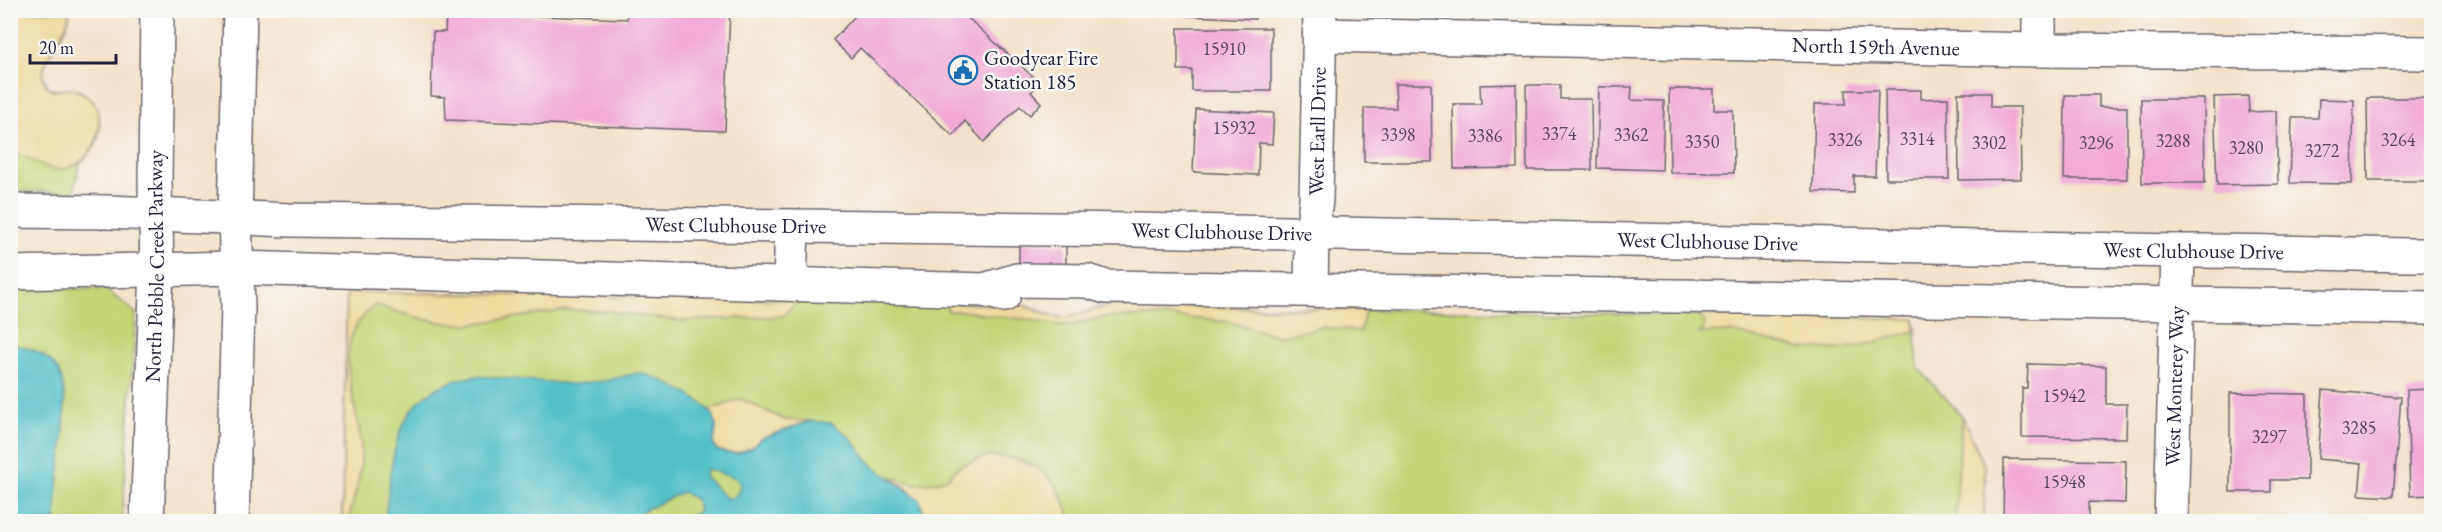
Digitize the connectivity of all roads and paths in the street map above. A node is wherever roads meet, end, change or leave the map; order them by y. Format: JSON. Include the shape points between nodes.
{"nodes":[{"id":1,"x":157,"y":10,"type":"edge"},
{"id":2,"x":240,"y":10,"type":"edge"},
{"id":3,"x":2039,"y":10,"type":"edge"},
{"id":4,"x":1320,"y":23,"type":"edge"},
{"id":5,"x":2038,"y":50,"type":"junction"},
{"id":6,"x":2432,"y":53,"type":"edge"},
{"id":7,"x":10,"y":211,"type":"edge"},
{"id":8,"x":155,"y":215,"type":"junction"},
{"id":9,"x":236,"y":218,"type":"junction"},
{"id":10,"x":792,"y":227,"type":"junction"},
{"id":11,"x":1311,"y":234,"type":"junction"},
{"id":12,"x":2178,"y":251,"type":"junction"},
{"id":13,"x":2432,"y":255,"type":"edge"},
{"id":14,"x":237,"y":268,"type":"junction"},
{"id":15,"x":157,"y":269,"type":"junction"},
{"id":16,"x":10,"y":273,"type":"edge"},
{"id":17,"x":790,"y":285,"type":"junction"},
{"id":18,"x":1311,"y":289,"type":"junction"},
{"id":19,"x":2177,"y":303,"type":"junction"},
{"id":20,"x":2432,"y":308,"type":"edge"},
{"id":21,"x":147,"y":522,"type":"edge"},
{"id":22,"x":232,"y":522,"type":"edge"},
{"id":23,"x":2171,"y":522,"type":"edge"}],
"edges":[{"from":1,"to":8,"type":"street","name":"North Pebble Creek Parkway"},
{"from":2,"to":9,"type":"street"},
{"from":3,"to":5,"type":"street"},
{"from":4,"to":5,"type":"street","name":"North 159th Avenue"},
{"from":4,"to":11,"type":"street","name":"West Earll Drive","via":[[1316,200]]},
{"from":5,"to":6,"type":"street","name":"North 159th Avenue"},
{"from":7,"to":8,"type":"street","name":"West Clubhouse Drive"},
{"from":8,"to":9,"type":"street","name":"West Clubhouse Drive"},
{"from":8,"to":15,"type":"street","name":"North Pebble Creek Parkway"},
{"from":9,"to":10,"type":"street","name":"West Clubhouse Drive"},
{"from":9,"to":14,"type":"street"},
{"from":10,"to":11,"type":"street","name":"West Clubhouse Drive"},
{"from":10,"to":17,"type":"street"},
{"from":11,"to":12,"type":"street","name":"West Clubhouse Drive"},
{"from":11,"to":18,"type":"street","name":"West Earll Drive"},
{"from":12,"to":13,"type":"street","name":"West Clubhouse Drive"},
{"from":12,"to":19,"type":"street","name":"West Monterey Way"},
{"from":14,"to":15,"type":"street"},
{"from":14,"to":17,"type":"street"},
{"from":14,"to":22,"type":"street"},
{"from":15,"to":16,"type":"street"},
{"from":15,"to":21,"type":"street","name":"North Pebble Creek Parkway"},
{"from":17,"to":18,"type":"street","via":[[984,290],[1017,299],[1082,301],[1106,287]]},
{"from":18,"to":19,"type":"street"},
{"from":19,"to":20,"type":"street"},
{"from":19,"to":23,"type":"street","name":"West Monterey Way"}]}
